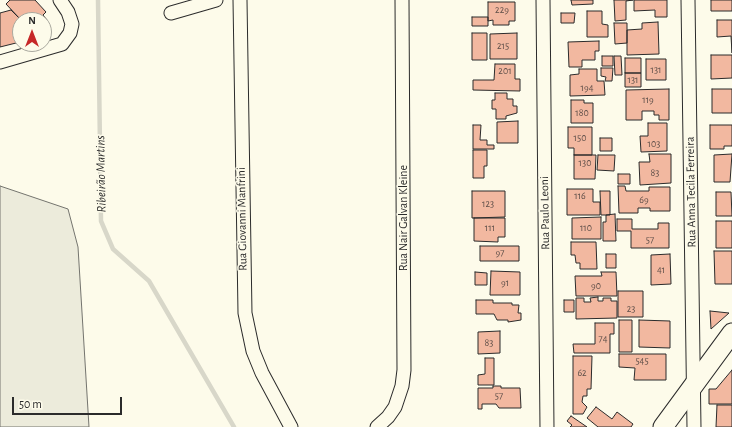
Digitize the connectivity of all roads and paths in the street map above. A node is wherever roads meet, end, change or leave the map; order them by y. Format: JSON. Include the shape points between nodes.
{"nodes":[{"id":1,"x":60,"y":0,"type":"edge"},
{"id":2,"x":216,"y":0,"type":"edge"},
{"id":3,"x":240,"y":0,"type":"edge"},
{"id":4,"x":402,"y":0,"type":"edge"},
{"id":5,"x":542,"y":0,"type":"edge"},
{"id":6,"x":688,"y":0,"type":"edge"},
{"id":7,"x":171,"y":13,"type":"dead end"},
{"id":8,"x":0,"y":62,"type":"edge"},
{"id":9,"x":732,"y":333,"type":"edge"},
{"id":10,"x":694,"y":383,"type":"junction"},
{"id":11,"x":291,"y":427,"type":"edge"},
{"id":12,"x":377,"y":427,"type":"edge"},
{"id":13,"x":548,"y":427,"type":"edge"},
{"id":14,"x":663,"y":427,"type":"edge"},
{"id":15,"x":694,"y":427,"type":"edge"}],
"edges":[{"from":1,"to":8,"type":"street","via":[[72,24],[70,33],[62,44]]},
{"from":2,"to":7,"type":"street"},
{"from":3,"to":11,"type":"street","name":"Rua Giovanni Manfrini","via":[[245,313],[262,373]]},
{"from":4,"to":12,"type":"street","name":"Rua Nair Galvan Kleine","via":[[404,370],[396,407]]},
{"from":5,"to":13,"type":"street","name":"Rua Paulo Leoni"},
{"from":6,"to":10,"type":"street","name":"Rua Anna Tecila Ferreira"},
{"from":9,"to":10,"type":"street"},
{"from":10,"to":14,"type":"street"},
{"from":10,"to":15,"type":"street","name":"Rua Anna Tecila Ferreira"}]}
